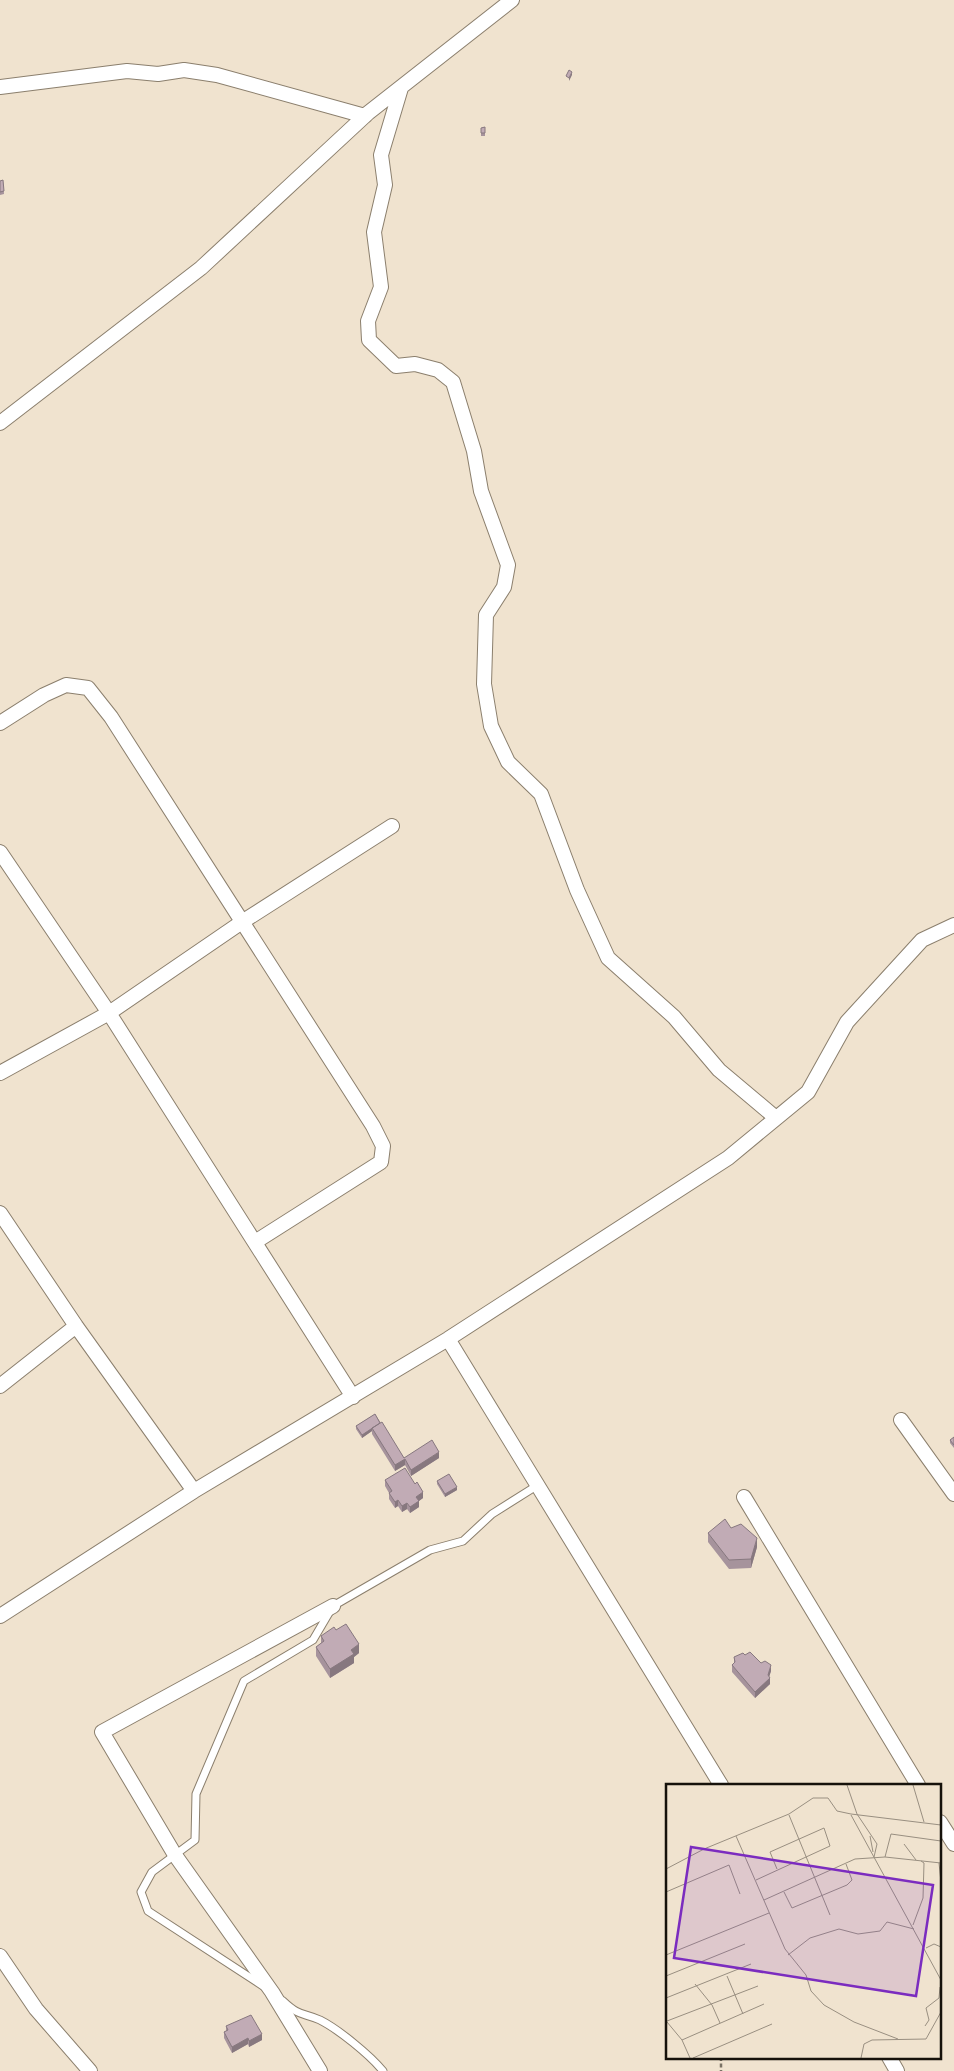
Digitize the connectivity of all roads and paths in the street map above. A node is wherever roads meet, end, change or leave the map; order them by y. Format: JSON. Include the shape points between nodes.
{"nodes":[{"id":1,"x":512,"y":0,"type":"edge"},
{"id":2,"x":0,"y":87,"type":"edge"},
{"id":3,"x":401,"y":88,"type":"junction"},
{"id":4,"x":365,"y":116,"type":"junction"},
{"id":5,"x":0,"y":423,"type":"edge"},
{"id":6,"x":0,"y":722,"type":"edge"},
{"id":7,"x":392,"y":826,"type":"dead end"},
{"id":8,"x":0,"y":852,"type":"edge"},
{"id":9,"x":242,"y":922,"type":"junction"},
{"id":10,"x":954,"y":925,"type":"edge"},
{"id":11,"x":108,"y":1013,"type":"junction"},
{"id":12,"x":0,"y":1073,"type":"edge"},
{"id":13,"x":776,"y":1118,"type":"junction"},
{"id":14,"x":0,"y":1213,"type":"edge"},
{"id":15,"x":254,"y":1242,"type":"junction"},
{"id":16,"x":76,"y":1326,"type":"junction"},
{"id":17,"x":448,"y":1339,"type":"junction"},
{"id":18,"x":0,"y":1386,"type":"edge"},
{"id":19,"x":353,"y":1397,"type":"junction"},
{"id":20,"x":901,"y":1420,"type":"dead end"},
{"id":21,"x":538,"y":1485,"type":"junction"},
{"id":22,"x":194,"y":1491,"type":"junction"},
{"id":23,"x":954,"y":1494,"type":"edge"},
{"id":24,"x":744,"y":1497,"type":"dead end"},
{"id":25,"x":333,"y":1606,"type":"junction"},
{"id":26,"x":0,"y":1616,"type":"edge"},
{"id":27,"x":721,"y":1784,"type":"edge"},
{"id":28,"x":917,"y":1784,"type":"edge"},
{"id":29,"x":942,"y":1825,"type":"edge"},
{"id":30,"x":954,"y":1844,"type":"edge"},
{"id":31,"x":175,"y":1855,"type":"junction"},
{"id":32,"x":0,"y":1956,"type":"edge"},
{"id":33,"x":272,"y":1992,"type":"junction"},
{"id":34,"x":721,"y":2058,"type":"edge"},
{"id":35,"x":90,"y":2071,"type":"edge"},
{"id":36,"x":320,"y":2071,"type":"edge"},
{"id":37,"x":383,"y":2071,"type":"edge"},
{"id":38,"x":721,"y":2071,"type":"edge"}],
"edges":[{"from":1,"to":3,"type":"street"},
{"from":2,"to":4,"type":"street","via":[[127,70],[158,74],[190,70]]},
{"from":3,"to":4,"type":"street"},
{"from":3,"to":13,"type":"street","via":[[381,155],[385,185],[374,232],[381,287],[368,321],[369,340],[396,366],[415,364],[438,370],[453,382],[474,451],[481,491],[508,565],[504,587],[486,615],[484,684],[491,726],[508,762],[541,794],[577,890],[608,958],[674,1017],[719,1070]]},
{"from":4,"to":5,"type":"street","via":[[202,268]]},
{"from":6,"to":9,"type":"street","via":[[66,685],[88,688],[111,717]]},
{"from":7,"to":9,"type":"street"},
{"from":8,"to":11,"type":"street"},
{"from":9,"to":11,"type":"street"},
{"from":9,"to":15,"type":"street","via":[[383,1146],[381,1162]]},
{"from":10,"to":13,"type":"street","via":[[922,940],[847,1022],[808,1092]]},
{"from":11,"to":12,"type":"street"},
{"from":11,"to":15,"type":"street"},
{"from":13,"to":17,"type":"street","via":[[728,1158]]},
{"from":14,"to":16,"type":"street"},
{"from":15,"to":19,"type":"street"},
{"from":16,"to":18,"type":"street"},
{"from":16,"to":22,"type":"street"},
{"from":17,"to":19,"type":"street"},
{"from":17,"to":21,"type":"street"},
{"from":19,"to":22,"type":"street"},
{"from":20,"to":23,"type":"street"},
{"from":21,"to":25,"type":"lane","via":[[492,1514],[463,1541],[430,1550]]},
{"from":21,"to":27,"type":"street"},
{"from":22,"to":26,"type":"street"},
{"from":24,"to":28,"type":"street"},
{"from":25,"to":31,"type":"lane","via":[[313,1640],[244,1681],[196,1794],[195,1840]]},
{"from":25,"to":31,"type":"street","via":[[102,1732]]},
{"from":29,"to":30,"type":"street"},
{"from":31,"to":33,"type":"street"},
{"from":31,"to":33,"type":"lane","via":[[152,1872],[141,1892],[148,1911]]},
{"from":32,"to":35,"type":"street","via":[[36,2009]]},
{"from":33,"to":36,"type":"street"},
{"from":33,"to":37,"type":"lane","via":[[296,2013],[320,2020],[372,2058]]},
{"from":34,"to":38,"type":"path"}]}
